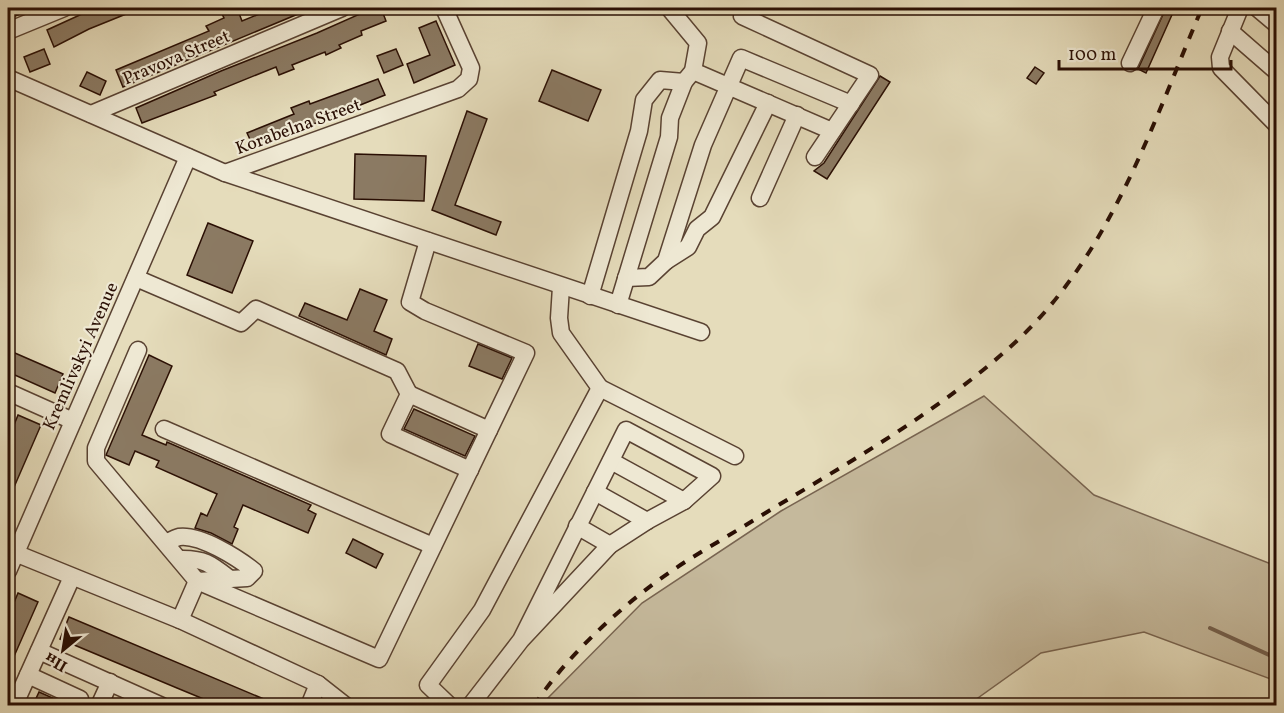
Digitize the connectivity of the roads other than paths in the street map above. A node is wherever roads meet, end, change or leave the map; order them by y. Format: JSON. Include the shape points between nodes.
{"nodes":[{"id":1,"x":64,"y":8,"type":"edge"},
{"id":2,"x":342,"y":8,"type":"edge"},
{"id":3,"x":444,"y":8,"type":"edge"},
{"id":4,"x":669,"y":8,"type":"edge"},
{"id":5,"x":1156,"y":8,"type":"edge"},
{"id":6,"x":1240,"y":8,"type":"edge"},
{"id":7,"x":1257,"y":8,"type":"edge"},
{"id":8,"x":742,"y":16,"type":"dead end"},
{"id":9,"x":1276,"y":24,"type":"edge"},
{"id":10,"x":8,"y":31,"type":"edge"},
{"id":11,"x":1230,"y":31,"type":"junction"},
{"id":12,"x":1130,"y":63,"type":"dead end"},
{"id":13,"x":1276,"y":71,"type":"edge"},
{"id":14,"x":688,"y":76,"type":"junction"},
{"id":15,"x":8,"y":78,"type":"edge"},
{"id":16,"x":729,"y":86,"type":"junction"},
{"id":17,"x":768,"y":103,"type":"junction"},
{"id":18,"x":851,"y":104,"type":"junction"},
{"id":19,"x":91,"y":114,"type":"junction"},
{"id":20,"x":797,"y":115,"type":"junction"},
{"id":21,"x":1276,"y":124,"type":"edge"},
{"id":22,"x":832,"y":131,"type":"junction"},
{"id":23,"x":188,"y":157,"type":"junction"},
{"id":24,"x":815,"y":157,"type":"dead end"},
{"id":25,"x":225,"y":173,"type":"junction"},
{"id":26,"x":760,"y":198,"type":"dead end"},
{"id":27,"x":428,"y":242,"type":"junction"},
{"id":28,"x":666,"y":261,"type":"junction"},
{"id":29,"x":136,"y":278,"type":"junction"},
{"id":30,"x":627,"y":278,"type":"junction"},
{"id":31,"x":561,"y":286,"type":"junction"},
{"id":32,"x":590,"y":296,"type":"junction"},
{"id":33,"x":618,"y":305,"type":"junction"},
{"id":34,"x":701,"y":332,"type":"dead end"},
{"id":35,"x":138,"y":350,"type":"dead end"},
{"id":36,"x":600,"y":388,"type":"junction"},
{"id":37,"x":409,"y":394,"type":"junction"},
{"id":38,"x":9,"y":396,"type":"edge"},
{"id":39,"x":73,"y":421,"type":"junction"},
{"id":40,"x":164,"y":429,"type":"dead end"},
{"id":41,"x":489,"y":430,"type":"junction"},
{"id":42,"x":735,"y":456,"type":"dead end"},
{"id":43,"x":611,"y":461,"type":"junction"},
{"id":44,"x":470,"y":470,"type":"junction"},
{"id":45,"x":595,"y":492,"type":"junction"},
{"id":46,"x":684,"y":501,"type":"junction"},
{"id":47,"x":647,"y":521,"type":"junction"},
{"id":48,"x":576,"y":526,"type":"junction"},
{"id":49,"x":166,"y":543,"type":"junction"},
{"id":50,"x":610,"y":544,"type":"junction"},
{"id":51,"x":434,"y":546,"type":"junction"},
{"id":52,"x":15,"y":553,"type":"junction"},
{"id":53,"x":179,"y":559,"type":"junction"},
{"id":54,"x":8,"y":570,"type":"edge"},
{"id":55,"x":72,"y":577,"type":"junction"},
{"id":56,"x":230,"y":579,"type":"junction"},
{"id":57,"x":197,"y":581,"type":"junction"},
{"id":58,"x":180,"y":620,"type":"junction"},
{"id":59,"x":521,"y":640,"type":"junction"},
{"id":60,"x":39,"y":651,"type":"junction"},
{"id":61,"x":28,"y":675,"type":"junction"},
{"id":62,"x":110,"y":682,"type":"junction"},
{"id":63,"x":318,"y":684,"type":"junction"},
{"id":64,"x":15,"y":705,"type":"edge"},
{"id":65,"x":78,"y":705,"type":"edge"},
{"id":66,"x":99,"y":705,"type":"edge"},
{"id":67,"x":162,"y":705,"type":"edge"},
{"id":68,"x":309,"y":705,"type":"edge"},
{"id":69,"x":346,"y":705,"type":"edge"},
{"id":70,"x":450,"y":705,"type":"edge"},
{"id":71,"x":470,"y":705,"type":"edge"}],
"edges":[{"from":1,"to":10,"type":"street"},
{"from":2,"to":19,"type":"street","name":"Pravova Street"},
{"from":3,"to":25,"type":"street","name":"Korabelna Street","via":[[471,68],[469,79],[458,89]]},
{"from":4,"to":14,"type":"street","via":[[698,44]]},
{"from":5,"to":12,"type":"street"},
{"from":6,"to":11,"type":"street"},
{"from":7,"to":9,"type":"street"},
{"from":8,"to":18,"type":"street","via":[[870,75]]},
{"from":11,"to":13,"type":"street"},
{"from":11,"to":21,"type":"street","via":[[1220,57],[1221,68]]},
{"from":14,"to":16,"type":"street"},
{"from":14,"to":30,"type":"street","via":[[670,118],[669,137]]},
{"from":14,"to":32,"type":"street","via":[[660,80],[644,100],[639,131]]},
{"from":15,"to":19,"type":"street","name":"Korabelna Street"},
{"from":16,"to":17,"type":"street"},
{"from":16,"to":18,"type":"street","via":[[741,58]]},
{"from":16,"to":28,"type":"street","via":[[703,145]]},
{"from":17,"to":20,"type":"street"},
{"from":17,"to":28,"type":"street","via":[[712,217],[697,229],[688,247]]},
{"from":18,"to":22,"type":"street"},
{"from":19,"to":23,"type":"street","name":"Korabelna Street"},
{"from":20,"to":22,"type":"street"},
{"from":20,"to":26,"type":"street"},
{"from":22,"to":24,"type":"street"},
{"from":23,"to":25,"type":"street","name":"Korabelna Street"},
{"from":23,"to":29,"type":"street","name":"Kremlivskyi Avenue"},
{"from":25,"to":27,"type":"street"},
{"from":27,"to":31,"type":"street"},
{"from":27,"to":41,"type":"street","via":[[410,302],[526,353]]},
{"from":28,"to":30,"type":"street","via":[[649,277]]},
{"from":29,"to":37,"type":"street","via":[[241,323],[256,309],[397,371]]},
{"from":29,"to":39,"type":"street","name":"Kremlivskyi Avenue"},
{"from":30,"to":33,"type":"street"},
{"from":31,"to":32,"type":"street"},
{"from":31,"to":36,"type":"street","via":[[561,333]]},
{"from":32,"to":33,"type":"street"},
{"from":33,"to":34,"type":"street"},
{"from":35,"to":49,"type":"street","via":[[96,448],[96,461]]},
{"from":36,"to":42,"type":"street"},
{"from":36,"to":70,"type":"street","via":[[482,610],[428,685]]},
{"from":37,"to":41,"type":"street"},
{"from":37,"to":44,"type":"street","via":[[390,434]]},
{"from":38,"to":39,"type":"street"},
{"from":39,"to":52,"type":"street","name":"Kremlivskyi Avenue"},
{"from":40,"to":51,"type":"street"},
{"from":41,"to":44,"type":"street"},
{"from":43,"to":45,"type":"street"},
{"from":43,"to":46,"type":"street"},
{"from":43,"to":46,"type":"street","via":[[626,430],[712,476]]},
{"from":44,"to":51,"type":"street"},
{"from":45,"to":47,"type":"street"},
{"from":45,"to":48,"type":"street"},
{"from":46,"to":47,"type":"street"},
{"from":47,"to":50,"type":"street"},
{"from":48,"to":50,"type":"street"},
{"from":48,"to":59,"type":"street"},
{"from":49,"to":53,"type":"street"},
{"from":49,"to":56,"type":"street","via":[[179,537],[194,538],[239,558],[254,571],[248,578]]},
{"from":50,"to":59,"type":"street"},
{"from":51,"to":57,"type":"street","via":[[379,659]]},
{"from":52,"to":54,"type":"street","name":"Kremlivskyi Avenue"},
{"from":52,"to":55,"type":"street"},
{"from":53,"to":56,"type":"street","via":[[198,558]]},
{"from":53,"to":57,"type":"street"},
{"from":55,"to":58,"type":"street"},
{"from":55,"to":60,"type":"street"},
{"from":56,"to":57,"type":"street"},
{"from":57,"to":58,"type":"street"},
{"from":58,"to":63,"type":"street"},
{"from":59,"to":71,"type":"street"},
{"from":60,"to":61,"type":"street"},
{"from":60,"to":62,"type":"street"},
{"from":61,"to":64,"type":"street"},
{"from":61,"to":65,"type":"street","via":[[80,699]]},
{"from":62,"to":66,"type":"street"},
{"from":62,"to":67,"type":"street"},
{"from":63,"to":68,"type":"street"},
{"from":63,"to":69,"type":"street"}]}
